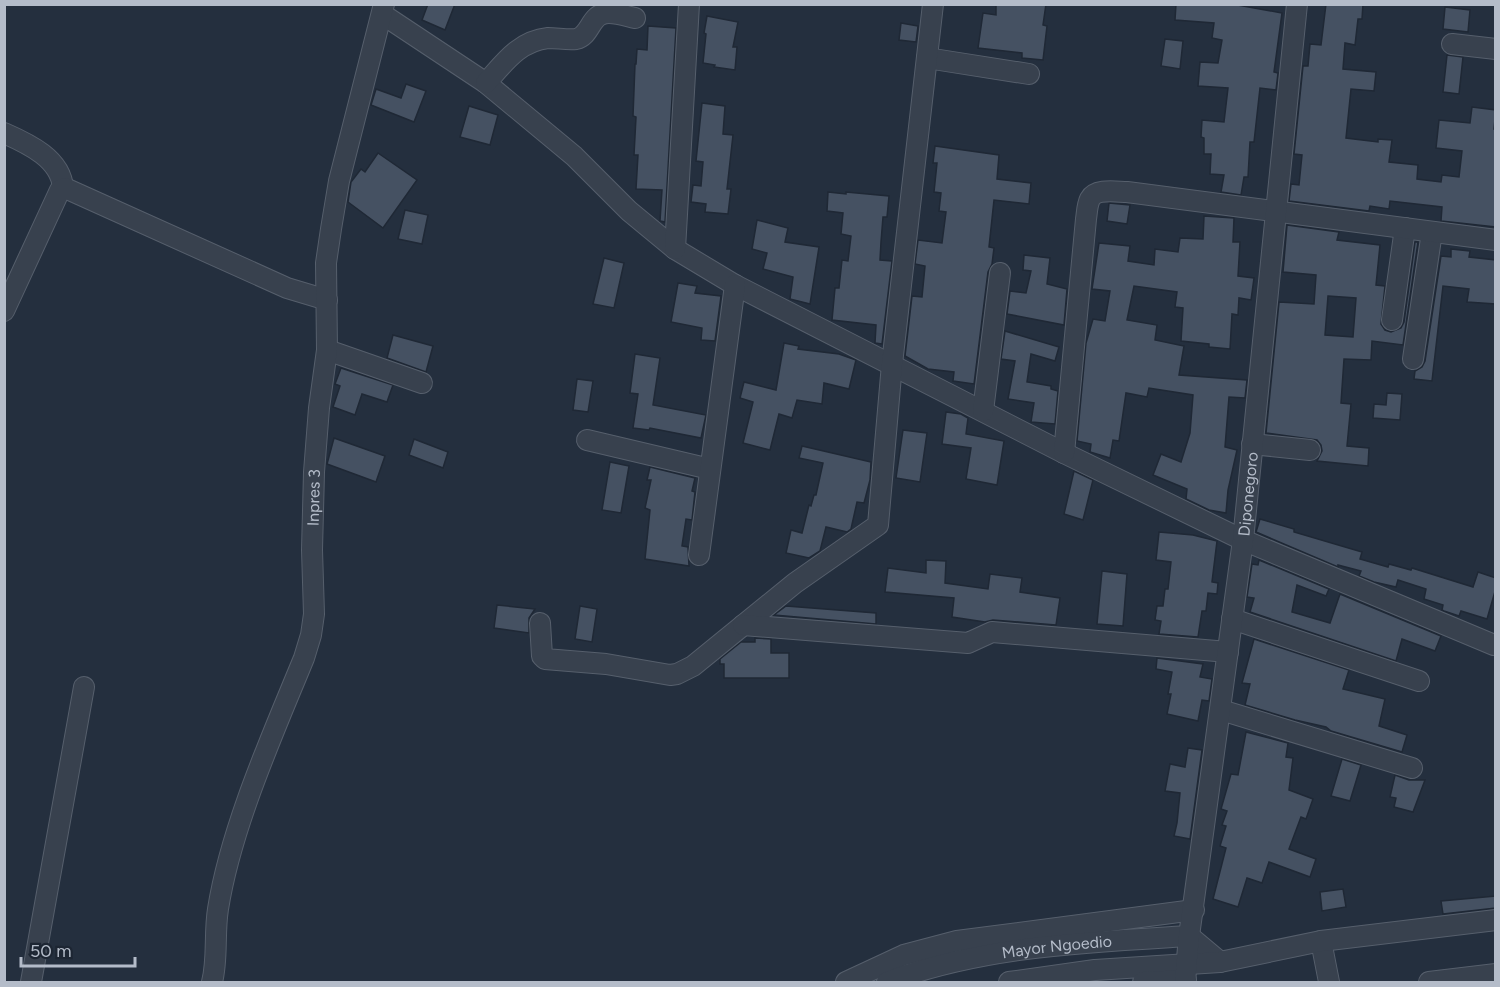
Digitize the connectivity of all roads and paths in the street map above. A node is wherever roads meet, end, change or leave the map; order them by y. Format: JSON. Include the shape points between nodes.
{"nodes":[{"id":1,"x":688,"y":4,"type":"edge"},
{"id":2,"x":933,"y":4,"type":"edge"},
{"id":3,"x":1297,"y":4,"type":"edge"},
{"id":4,"x":383,"y":9,"type":"edge"},
{"id":5,"x":635,"y":18,"type":"dead end"},
{"id":6,"x":1452,"y":44,"type":"dead end"},
{"id":7,"x":1496,"y":49,"type":"edge"},
{"id":8,"x":927,"y":58,"type":"junction"},
{"id":9,"x":1029,"y":74,"type":"dead end"},
{"id":10,"x":486,"y":83,"type":"junction"},
{"id":11,"x":4,"y":133,"type":"edge"},
{"id":12,"x":63,"y":188,"type":"junction"},
{"id":13,"x":1275,"y":211,"type":"junction"},
{"id":14,"x":1405,"y":228,"type":"junction"},
{"id":15,"x":1432,"y":232,"type":"junction"},
{"id":16,"x":1496,"y":240,"type":"edge"},
{"id":17,"x":675,"y":249,"type":"junction"},
{"id":18,"x":1000,"y":273,"type":"dead end"},
{"id":19,"x":735,"y":285,"type":"junction"},
{"id":20,"x":327,"y":300,"type":"junction"},
{"id":21,"x":4,"y":311,"type":"edge"},
{"id":22,"x":1392,"y":320,"type":"dead end"},
{"id":23,"x":327,"y":350,"type":"junction"},
{"id":24,"x":1413,"y":358,"type":"dead end"},
{"id":25,"x":892,"y":364,"type":"junction"},
{"id":26,"x":422,"y":383,"type":"dead end"},
{"id":27,"x":982,"y":411,"type":"junction"},
{"id":28,"x":587,"y":440,"type":"dead end"},
{"id":29,"x":1252,"y":444,"type":"junction"},
{"id":30,"x":1310,"y":450,"type":"dead end"},
{"id":31,"x":1064,"y":453,"type":"junction"},
{"id":32,"x":710,"y":469,"type":"junction"},
{"id":33,"x":1243,"y":540,"type":"junction"},
{"id":34,"x":699,"y":555,"type":"dead end"},
{"id":35,"x":1232,"y":619,"type":"junction"},
{"id":36,"x":540,"y":623,"type":"dead end"},
{"id":37,"x":743,"y":625,"type":"junction"},
{"id":38,"x":1494,"y":645,"type":"dead end"},
{"id":39,"x":1228,"y":652,"type":"junction"},
{"id":40,"x":1419,"y":681,"type":"dead end"},
{"id":41,"x":84,"y":687,"type":"dead end"},
{"id":42,"x":1221,"y":710,"type":"junction"},
{"id":43,"x":1412,"y":768,"type":"dead end"},
{"id":44,"x":1194,"y":910,"type":"junction"},
{"id":45,"x":1496,"y":920,"type":"edge"},
{"id":46,"x":1189,"y":936,"type":"junction"},
{"id":47,"x":1321,"y":941,"type":"junction"},
{"id":48,"x":1220,"y":963,"type":"junction"},
{"id":49,"x":1496,"y":974,"type":"edge"},
{"id":50,"x":1186,"y":976,"type":"edge"},
{"id":51,"x":912,"y":978,"type":"edge"},
{"id":52,"x":31,"y":982,"type":"edge"},
{"id":53,"x":212,"y":982,"type":"edge"},
{"id":54,"x":846,"y":982,"type":"edge"},
{"id":55,"x":886,"y":982,"type":"edge"},
{"id":56,"x":1009,"y":982,"type":"edge"},
{"id":57,"x":1143,"y":982,"type":"edge"},
{"id":58,"x":1329,"y":982,"type":"edge"},
{"id":59,"x":1429,"y":982,"type":"edge"}],
"edges":[{"from":1,"to":17,"type":"street"},
{"from":2,"to":8,"type":"street"},
{"from":3,"to":13,"type":"street","name":"Diponegoro"},
{"from":4,"to":10,"type":"street"},
{"from":4,"to":20,"type":"street","name":"Inpres 3","via":[[339,181],[326,263]]},
{"from":5,"to":10,"type":"street","via":[[604,13],[577,39],[529,42],[513,53]]},
{"from":6,"to":7,"type":"street"},
{"from":8,"to":9,"type":"street"},
{"from":8,"to":25,"type":"street"},
{"from":10,"to":17,"type":"street","via":[[574,156],[629,211]]},
{"from":11,"to":12,"type":"street","via":[[54,164],[61,174]]},
{"from":12,"to":20,"type":"street","via":[[287,288]]},
{"from":12,"to":21,"type":"street"},
{"from":13,"to":14,"type":"street"},
{"from":13,"to":29,"type":"street","name":"Diponegoro"},
{"from":13,"to":31,"type":"street","via":[[1127,192],[1092,196],[1086,219]]},
{"from":14,"to":15,"type":"street"},
{"from":14,"to":22,"type":"street"},
{"from":15,"to":16,"type":"street"},
{"from":15,"to":24,"type":"street"},
{"from":17,"to":19,"type":"street"},
{"from":18,"to":27,"type":"street"},
{"from":19,"to":25,"type":"street"},
{"from":19,"to":32,"type":"street"},
{"from":20,"to":23,"type":"street","name":"Inpres 3"},
{"from":23,"to":26,"type":"street"},
{"from":23,"to":53,"type":"street","name":"Inpres 3","via":[[314,472],[311,635],[246,803],[231,855],[218,909]]},
{"from":25,"to":27,"type":"street"},
{"from":25,"to":37,"type":"street","via":[[878,525]]},
{"from":27,"to":31,"type":"street"},
{"from":28,"to":32,"type":"street"},
{"from":29,"to":30,"type":"street"},
{"from":29,"to":33,"type":"street","name":"Diponegoro"},
{"from":31,"to":33,"type":"street"},
{"from":32,"to":34,"type":"street"},
{"from":33,"to":35,"type":"street","name":"Diponegoro"},
{"from":33,"to":38,"type":"street"},
{"from":35,"to":39,"type":"street","name":"Diponegoro"},
{"from":35,"to":40,"type":"street"},
{"from":36,"to":37,"type":"street","via":[[545,659],[670,675],[693,666]]},
{"from":37,"to":39,"type":"street","via":[[968,643],[992,632]]},
{"from":39,"to":42,"type":"street","name":"Diponegoro"},
{"from":41,"to":52,"type":"street"},
{"from":42,"to":43,"type":"street"},
{"from":42,"to":44,"type":"street","name":"Diponegoro"},
{"from":44,"to":46,"type":"street","name":"Diponegoro"},
{"from":44,"to":54,"type":"street","via":[[957,941],[904,955]]},
{"from":45,"to":47,"type":"street","name":"Mayor Ngoedio"},
{"from":46,"to":48,"type":"street"},
{"from":46,"to":50,"type":"street","name":"Diponegoro"},
{"from":46,"to":51,"type":"street","name":"Mayor Ngoedio","via":[[998,954],[954,961]]},
{"from":47,"to":48,"type":"street","name":"Mayor Ngoedio"},
{"from":47,"to":58,"type":"street"},
{"from":48,"to":50,"type":"street","name":"Mayor Ngoedio"},
{"from":49,"to":59,"type":"street"},
{"from":50,"to":56,"type":"street","name":"Mayor Ngoedio","via":[[1095,970]]},
{"from":50,"to":57,"type":"street"},
{"from":51,"to":55,"type":"street","name":"Mayor Ngoedio"}]}
